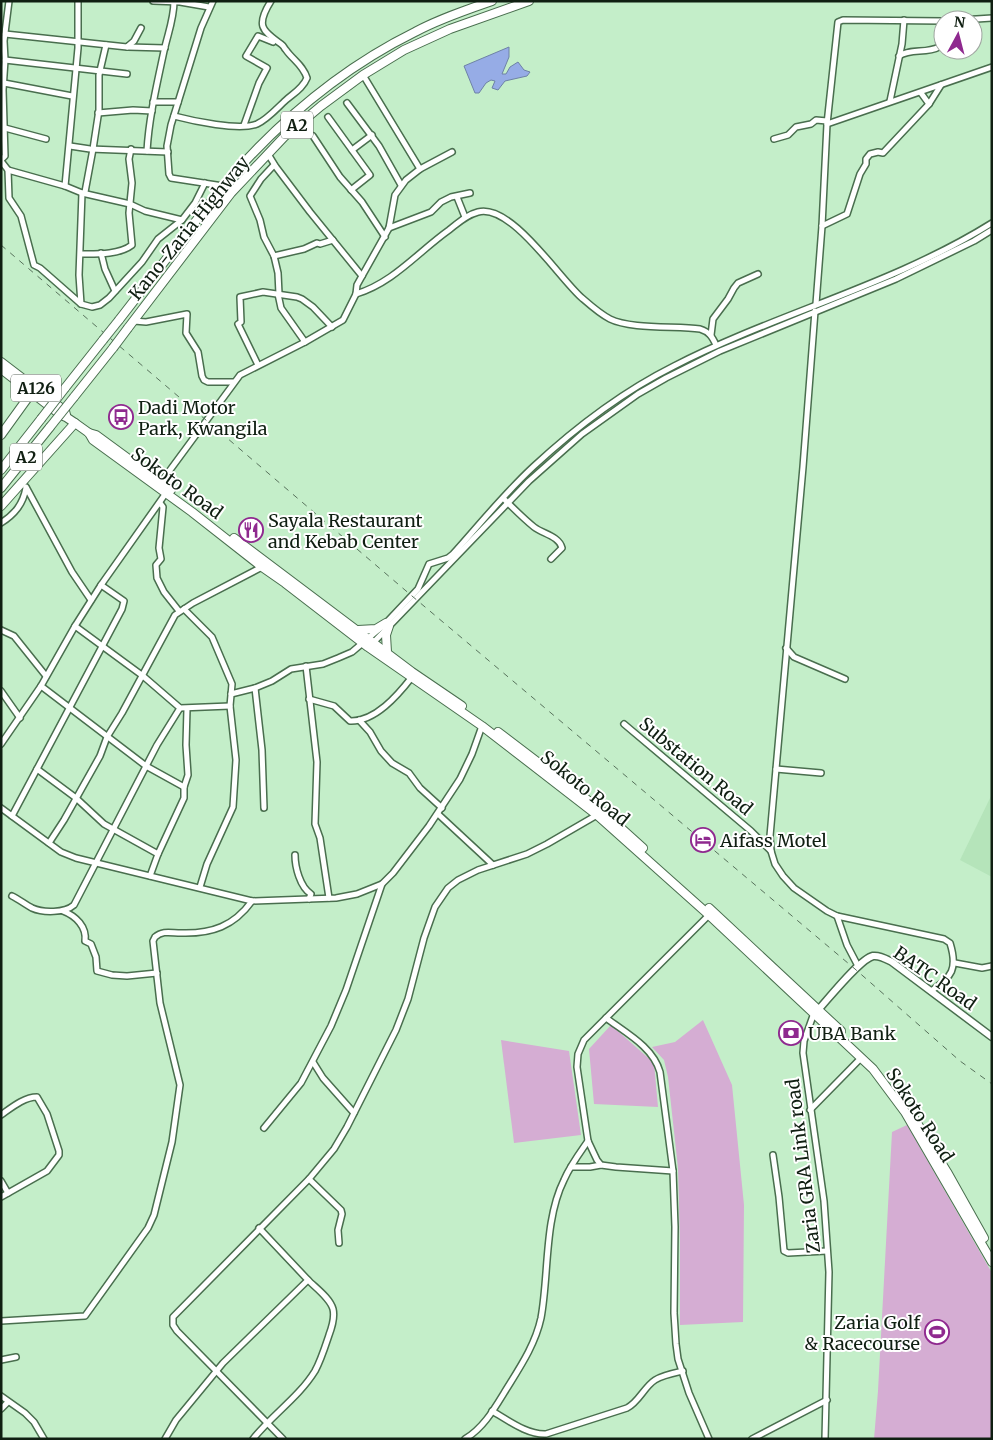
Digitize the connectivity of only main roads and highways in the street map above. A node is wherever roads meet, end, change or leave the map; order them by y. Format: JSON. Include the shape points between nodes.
{"nodes":[{"id":1,"x":492,"y":1,"type":"edge"},
{"id":2,"x":529,"y":1,"type":"edge"},
{"id":3,"x":1,"y":362,"type":"edge"},
{"id":4,"x":1,"y":369,"type":"edge"},
{"id":5,"x":32,"y":392,"type":"junction"},
{"id":6,"x":66,"y":416,"type":"junction"},
{"id":7,"x":75,"y":423,"type":"junction"},
{"id":8,"x":1,"y":435,"type":"edge"},
{"id":9,"x":1,"y":470,"type":"edge"},
{"id":10,"x":160,"y":485,"type":"junction"},
{"id":11,"x":2,"y":487,"type":"edge"},
{"id":12,"x":1,"y":506,"type":"edge"},
{"id":13,"x":358,"y":630,"type":"junction"},
{"id":14,"x":369,"y":643,"type":"junction"},
{"id":15,"x":387,"y":652,"type":"junction"},
{"id":16,"x":764,"y":963,"type":"junction"},
{"id":17,"x":817,"y":1011,"type":"junction"},
{"id":18,"x":992,"y":1252,"type":"edge"},
{"id":19,"x":992,"y":1262,"type":"edge"}],
"edges":[{"from":1,"to":9,"type":"main road","name":"Kano-Zaria Highway","number":"A2","bridge":true,"via":[[415,32],[354,67],[288,119],[223,186]]},
{"from":2,"to":11,"type":"main road","name":"Kano-Zaria Highway","number":"A2","bridge":true,"via":[[404,50],[363,75],[303,120],[232,193]]},
{"from":3,"to":6,"type":"main road","number":"A126","via":[[65,411]]},
{"from":4,"to":5,"type":"main road","number":"A126"},
{"from":5,"to":6,"type":"main road","number":"A126"},
{"from":5,"to":8,"type":"main road"},
{"from":6,"to":7,"type":"main road","number":"A126"},
{"from":7,"to":10,"type":"main road","name":"Sokoto Road","via":[[93,440]]},
{"from":7,"to":12,"type":"main road"},
{"from":10,"to":13,"type":"main road"},
{"from":10,"to":14,"type":"main road","name":"Sokoto Road","via":[[262,568]]},
{"from":13,"to":14,"type":"main road"},
{"from":13,"to":15,"type":"main road","via":[[387,625]]},
{"from":14,"to":15,"type":"main road","name":"Sokoto Road"},
{"from":14,"to":16,"type":"main road","name":"Sokoto Road","via":[[597,815]]},
{"from":15,"to":16,"type":"main road","name":"Sokoto Road","via":[[486,722],[602,812]]},
{"from":16,"to":17,"type":"main road","name":"Sokoto Road"},
{"from":17,"to":18,"type":"main road","name":"Sokoto Road","via":[[877,1067],[894,1088]]},
{"from":17,"to":19,"type":"main road","name":"Sokoto Road","via":[[878,1076],[905,1112]]}]}
